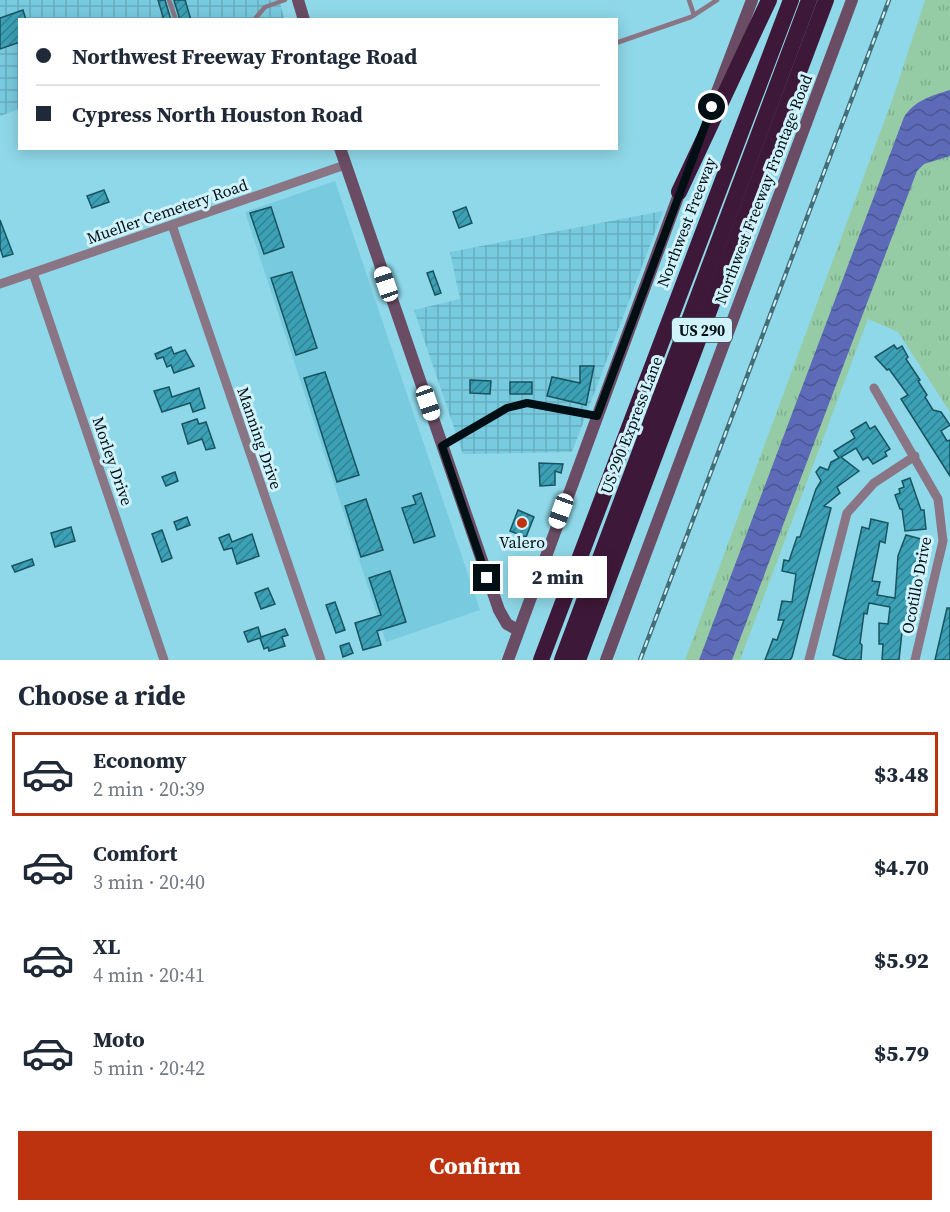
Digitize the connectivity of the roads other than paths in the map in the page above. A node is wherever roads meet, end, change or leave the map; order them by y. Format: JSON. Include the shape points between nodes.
{"nodes":[{"id":1,"x":169,"y":0,"type":"edge"},
{"id":2,"x":262,"y":0,"type":"edge"},
{"id":3,"x":285,"y":0,"type":"edge"},
{"id":4,"x":298,"y":0,"type":"edge"},
{"id":5,"x":689,"y":0,"type":"edge"},
{"id":6,"x":717,"y":0,"type":"edge"},
{"id":7,"x":752,"y":0,"type":"edge"},
{"id":8,"x":769,"y":0,"type":"edge"},
{"id":9,"x":790,"y":0,"type":"edge"},
{"id":10,"x":809,"y":0,"type":"edge"},
{"id":11,"x":826,"y":0,"type":"edge"},
{"id":12,"x":852,"y":0,"type":"edge"},
{"id":13,"x":265,"y":6,"type":"junction"},
{"id":14,"x":694,"y":15,"type":"junction"},
{"id":15,"x":175,"y":18,"type":"edge"},
{"id":16,"x":256,"y":18,"type":"edge"},
{"id":17,"x":303,"y":18,"type":"edge"},
{"id":18,"x":618,"y":42,"type":"edge"},
{"id":19,"x":341,"y":150,"type":"edge"},
{"id":20,"x":345,"y":165,"type":"junction"},
{"id":21,"x":679,"y":192,"type":"junction"},
{"id":22,"x":172,"y":225,"type":"junction"},
{"id":23,"x":33,"y":273,"type":"junction"},
{"id":24,"x":0,"y":284,"type":"edge"},
{"id":25,"x":874,"y":388,"type":"dead end"},
{"id":26,"x":597,"y":416,"type":"junction"},
{"id":27,"x":442,"y":446,"type":"junction"},
{"id":28,"x":915,"y":456,"type":"junction"},
{"id":29,"x":518,"y":630,"type":"junction"},
{"id":30,"x":164,"y":660,"type":"edge"},
{"id":31,"x":321,"y":660,"type":"edge"},
{"id":32,"x":508,"y":660,"type":"edge"},
{"id":33,"x":541,"y":660,"type":"edge"},
{"id":34,"x":562,"y":660,"type":"edge"},
{"id":35,"x":578,"y":660,"type":"edge"},
{"id":36,"x":606,"y":660,"type":"edge"},
{"id":37,"x":809,"y":660,"type":"edge"},
{"id":38,"x":915,"y":660,"type":"edge"}],
"edges":[{"from":1,"to":15,"type":"lane"},
{"from":2,"to":13,"type":"lane"},
{"from":3,"to":13,"type":"lane"},
{"from":4,"to":17,"type":"main road"},
{"from":5,"to":14,"type":"lane"},
{"from":6,"to":14,"type":"lane"},
{"from":7,"to":21,"type":"main road"},
{"from":8,"to":21,"type":"highway"},
{"from":9,"to":33,"type":"highway","name":"Northwest Freeway","number":"US 290"},
{"from":10,"to":34,"type":"highway","name":"US 290 Express Lane"},
{"from":11,"to":35,"type":"highway","number":"US 290"},
{"from":12,"to":36,"type":"main road","name":"Northwest Freeway Frontage Road"},
{"from":13,"to":16,"type":"lane"},
{"from":14,"to":18,"type":"lane"},
{"from":19,"to":20,"type":"main road"},
{"from":20,"to":22,"type":"street","name":"Mueller Cemetery Road"},
{"from":20,"to":27,"type":"main road"},
{"from":21,"to":26,"type":"main road"},
{"from":22,"to":23,"type":"street","name":"Mueller Cemetery Road"},
{"from":22,"to":31,"type":"street","name":"Manning Drive"},
{"from":23,"to":24,"type":"street","name":"Mueller Cemetery Road"},
{"from":23,"to":30,"type":"street","name":"Morley Drive"},
{"from":25,"to":28,"type":"street","name":"Ocotillo Drive"},
{"from":26,"to":27,"type":"lane","via":[[527,403],[507,408]]},
{"from":26,"to":29,"type":"main road"},
{"from":27,"to":29,"type":"main road","via":[[499,610],[507,624]]},
{"from":28,"to":37,"type":"street","via":[[874,483],[847,513]]},
{"from":28,"to":38,"type":"street","name":"Ocotillo Drive","via":[[938,499],[943,541]]},
{"from":29,"to":32,"type":"main road"}]}
